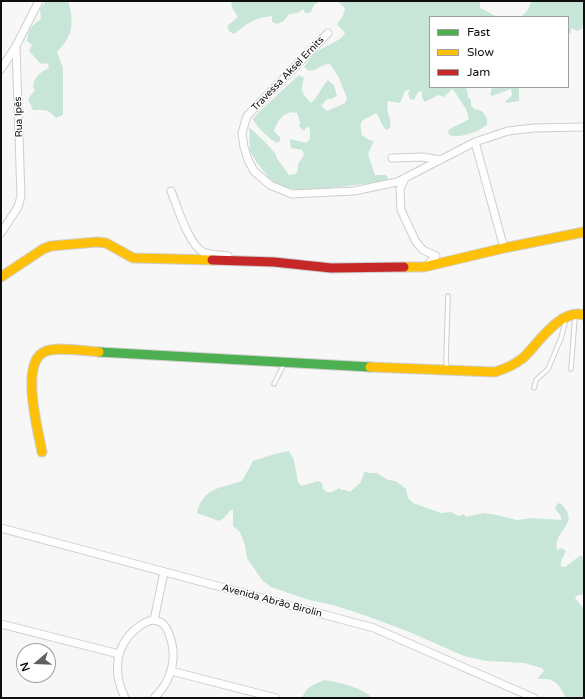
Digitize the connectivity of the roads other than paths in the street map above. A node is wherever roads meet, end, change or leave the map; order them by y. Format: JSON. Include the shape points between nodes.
{"nodes":[{"id":1,"x":39,"y":1,"type":"edge"},
{"id":2,"x":328,"y":33,"type":"dead end"},
{"id":3,"x":16,"y":46,"type":"junction"},
{"id":4,"x":1,"y":69,"type":"edge"},
{"id":5,"x":584,"y":127,"type":"edge"},
{"id":6,"x":475,"y":142,"type":"junction"},
{"id":7,"x":392,"y":158,"type":"dead end"},
{"id":8,"x":441,"y":160,"type":"junction"},
{"id":9,"x":405,"y":178,"type":"junction"},
{"id":10,"x":171,"y":191,"type":"dead end"},
{"id":11,"x":584,"y":232,"type":"edge"},
{"id":12,"x":1,"y":233,"type":"edge"},
{"id":13,"x":504,"y":248,"type":"junction"},
{"id":14,"x":242,"y":262,"type":"junction"},
{"id":15,"x":424,"y":267,"type":"junction"},
{"id":16,"x":1,"y":277,"type":"edge"},
{"id":17,"x":448,"y":296,"type":"dead end"},
{"id":18,"x":575,"y":316,"type":"edge"},
{"id":19,"x":285,"y":362,"type":"junction"},
{"id":20,"x":571,"y":369,"type":"dead end"},
{"id":21,"x":448,"y":370,"type":"junction"},
{"id":22,"x":274,"y":384,"type":"dead end"},
{"id":23,"x":534,"y":388,"type":"dead end"},
{"id":24,"x":42,"y":452,"type":"dead end"},
{"id":25,"x":1,"y":528,"type":"edge"},
{"id":26,"x":164,"y":572,"type":"junction"},
{"id":27,"x":154,"y":620,"type":"junction"},
{"id":28,"x":1,"y":624,"type":"edge"},
{"id":29,"x":119,"y":654,"type":"junction"},
{"id":30,"x":171,"y":671,"type":"junction"},
{"id":31,"x":125,"y":698,"type":"edge"},
{"id":32,"x":154,"y":698,"type":"edge"},
{"id":33,"x":276,"y":698,"type":"edge"},
{"id":34,"x":534,"y":698,"type":"edge"}],
"edges":[{"from":1,"to":3,"type":"street","name":"Rua Ipês"},
{"from":2,"to":9,"type":"street","name":"Travessa Aksel Ernits","via":[[247,116],[242,133],[248,160],[254,171],[270,185],[292,194],[354,191]]},
{"from":3,"to":4,"type":"street"},
{"from":3,"to":12,"type":"street","name":"Rua Ipês","via":[[21,196],[18,207]]},
{"from":5,"to":6,"type":"street","name":"Travessa Aksel Ernits","via":[[508,131]]},
{"from":6,"to":8,"type":"street","name":"Travessa Aksel Ernits"},
{"from":6,"to":13,"type":"street"},
{"from":7,"to":8,"type":"street","via":[[423,157]]},
{"from":8,"to":9,"type":"street","name":"Travessa Aksel Ernits"},
{"from":9,"to":15,"type":"street","via":[[400,189],[401,210],[416,242],[423,250],[436,256]]},
{"from":10,"to":14,"type":"street","via":[[197,247],[204,252],[235,256]]},
{"from":11,"to":13,"type":"street"},
{"from":13,"to":15,"type":"street"},
{"from":14,"to":15,"type":"street","via":[[274,262],[331,268]]},
{"from":14,"to":16,"type":"street","via":[[133,258],[106,243],[97,242],[43,248]]},
{"from":17,"to":21,"type":"lane"},
{"from":18,"to":20,"type":"lane"},
{"from":18,"to":21,"type":"street","via":[[562,318],[521,360],[506,370]]},
{"from":18,"to":23,"type":"lane","via":[[561,338],[548,368],[536,380]]},
{"from":19,"to":21,"type":"street"},
{"from":19,"to":22,"type":"lane"},
{"from":19,"to":24,"type":"street","via":[[54,349],[43,352],[33,364],[31,388]]},
{"from":25,"to":26,"type":"street","name":"Avenida Abrão Birolin"},
{"from":26,"to":27,"type":"street"},
{"from":26,"to":34,"type":"street","name":"Avenida Abrão Birolin","via":[[374,628]]},
{"from":27,"to":29,"type":"street","via":[[146,622],[133,632],[124,642]]},
{"from":27,"to":30,"type":"street","via":[[165,626],[170,638],[173,658]]},
{"from":28,"to":29,"type":"street"},
{"from":29,"to":31,"type":"street","via":[[117,675]]},
{"from":30,"to":32,"type":"street","via":[[166,683]]},
{"from":30,"to":33,"type":"street"}]}
